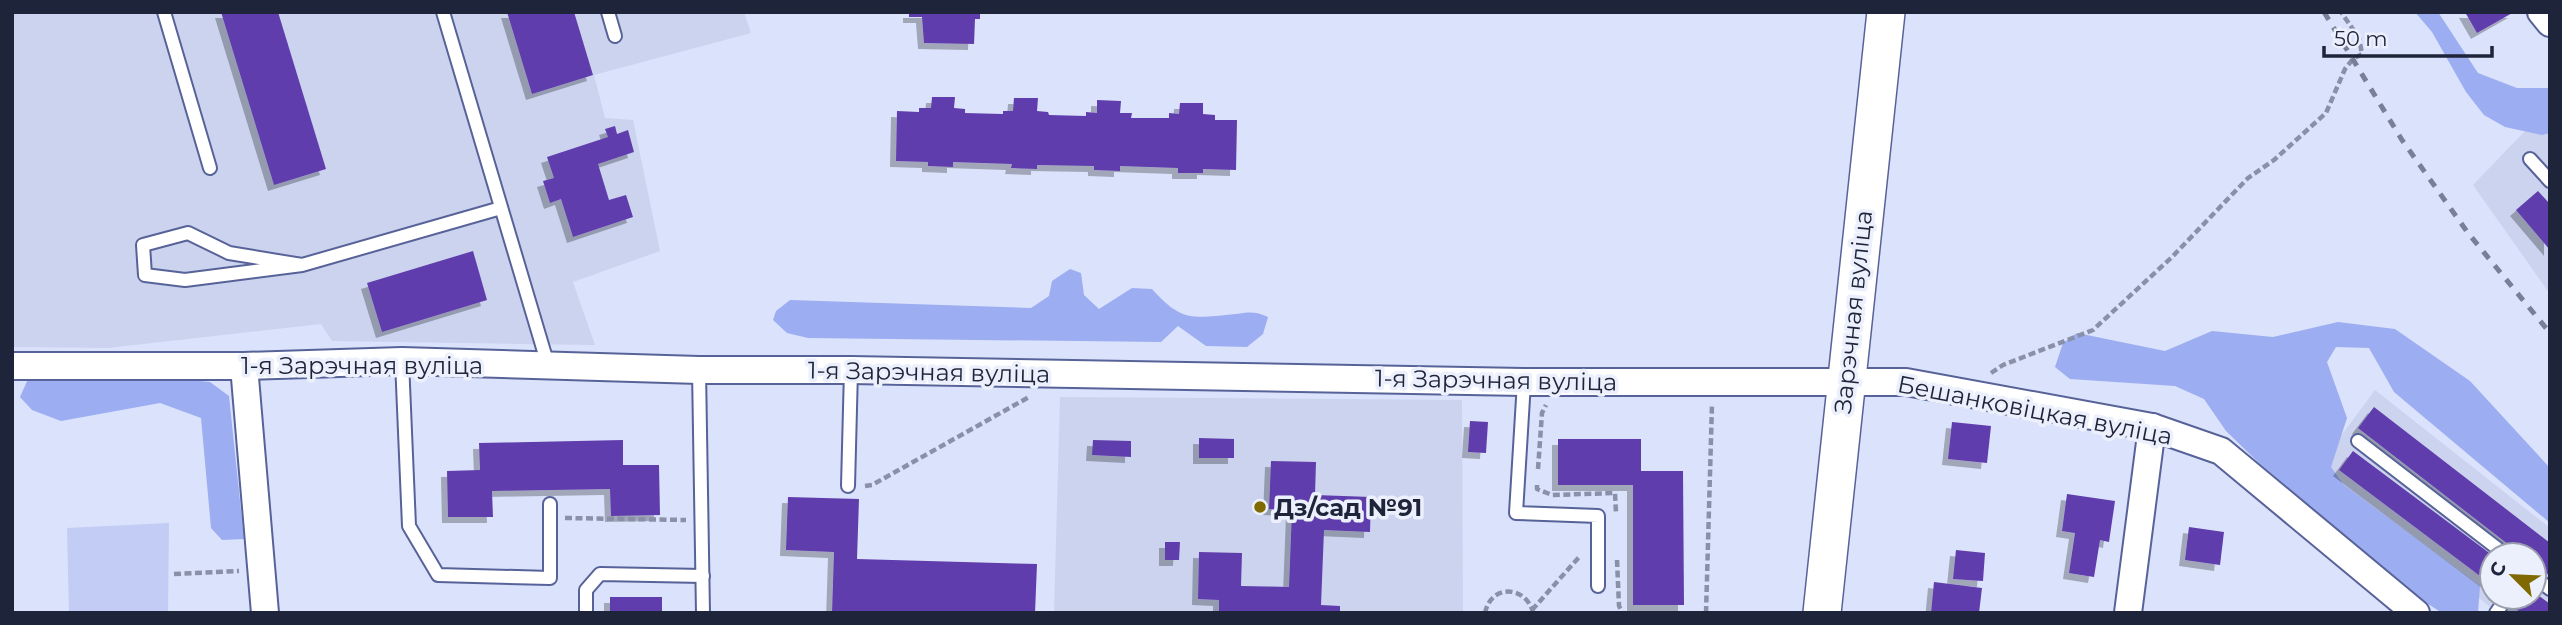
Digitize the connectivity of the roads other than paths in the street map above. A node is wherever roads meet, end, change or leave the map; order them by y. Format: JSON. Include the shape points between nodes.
{"nodes":[{"id":1,"x":164,"y":12,"type":"edge"},
{"id":2,"x":443,"y":12,"type":"edge"},
{"id":3,"x":608,"y":12,"type":"edge"},
{"id":4,"x":1886,"y":12,"type":"edge"},
{"id":5,"x":2541,"y":12,"type":"edge"},
{"id":6,"x":2550,"y":23,"type":"edge"},
{"id":7,"x":615,"y":36,"type":"dead end"},
{"id":8,"x":2530,"y":159,"type":"dead end"},
{"id":9,"x":210,"y":169,"type":"dead end"},
{"id":10,"x":2550,"y":181,"type":"edge"},
{"id":11,"x":501,"y":208,"type":"junction"},
{"id":12,"x":302,"y":265,"type":"junction"},
{"id":13,"x":402,"y":361,"type":"junction"},
{"id":14,"x":12,"y":366,"type":"edge"},
{"id":15,"x":244,"y":366,"type":"junction"},
{"id":16,"x":548,"y":366,"type":"junction"},
{"id":17,"x":699,"y":370,"type":"junction"},
{"id":18,"x":851,"y":370,"type":"junction"},
{"id":19,"x":1524,"y":382,"type":"junction"},
{"id":20,"x":1845,"y":382,"type":"junction"},
{"id":21,"x":2152,"y":427,"type":"junction"},
{"id":22,"x":2358,"y":440,"type":"dead end"},
{"id":23,"x":848,"y":486,"type":"road end"},
{"id":24,"x":550,"y":504,"type":"dead end"},
{"id":25,"x":2488,"y":541,"type":"edge"},
{"id":26,"x":702,"y":576,"type":"junction"},
{"id":27,"x":1598,"y":586,"type":"dead end"},
{"id":28,"x":2413,"y":612,"type":"edge"},
{"id":29,"x":265,"y":613,"type":"edge"},
{"id":30,"x":586,"y":613,"type":"edge"},
{"id":31,"x":703,"y":613,"type":"edge"},
{"id":32,"x":1822,"y":613,"type":"edge"},
{"id":33,"x":2128,"y":613,"type":"edge"}],
"edges":[{"from":1,"to":9,"type":"lane"},
{"from":2,"to":11,"type":"lane"},
{"from":3,"to":7,"type":"lane"},
{"from":4,"to":20,"type":"street","name":"Зарэчная вуліца"},
{"from":5,"to":6,"type":"street"},
{"from":8,"to":10,"type":"lane"},
{"from":11,"to":12,"type":"lane"},
{"from":11,"to":16,"type":"lane"},
{"from":12,"to":12,"type":"lane","via":[[229,253],[188,233],[143,245],[145,275],[185,280]]},
{"from":13,"to":15,"type":"street","name":"1-я Зарэчная вуліца"},
{"from":13,"to":16,"type":"street","name":"1-я Зарэчная вуліца"},
{"from":13,"to":24,"type":"lane","via":[[409,526],[438,575],[550,578]]},
{"from":14,"to":15,"type":"street","name":"1-я Зарэчная вуліца"},
{"from":15,"to":29,"type":"street"},
{"from":16,"to":17,"type":"street","name":"1-я Зарэчная вуліца"},
{"from":17,"to":18,"type":"street","name":"1-я Зарэчная вуліца"},
{"from":17,"to":26,"type":"lane"},
{"from":18,"to":19,"type":"street","name":"1-я Зарэчная вуліца"},
{"from":18,"to":23,"type":"lane"},
{"from":19,"to":20,"type":"street","name":"1-я Зарэчная вуліца"},
{"from":19,"to":27,"type":"lane","via":[[1516,513],[1598,516]]},
{"from":20,"to":21,"type":"street","name":"Бешанковіцкая вуліца","via":[[1906,382]]},
{"from":20,"to":32,"type":"street","name":"Зарэчная вуліца"},
{"from":21,"to":28,"type":"street","name":"Бешанковіцкая вуліца","via":[[2221,451]]},
{"from":21,"to":33,"type":"street"},
{"from":22,"to":25,"type":"lane"},
{"from":26,"to":30,"type":"lane","via":[[600,574],[586,590]]},
{"from":26,"to":31,"type":"lane"}]}
